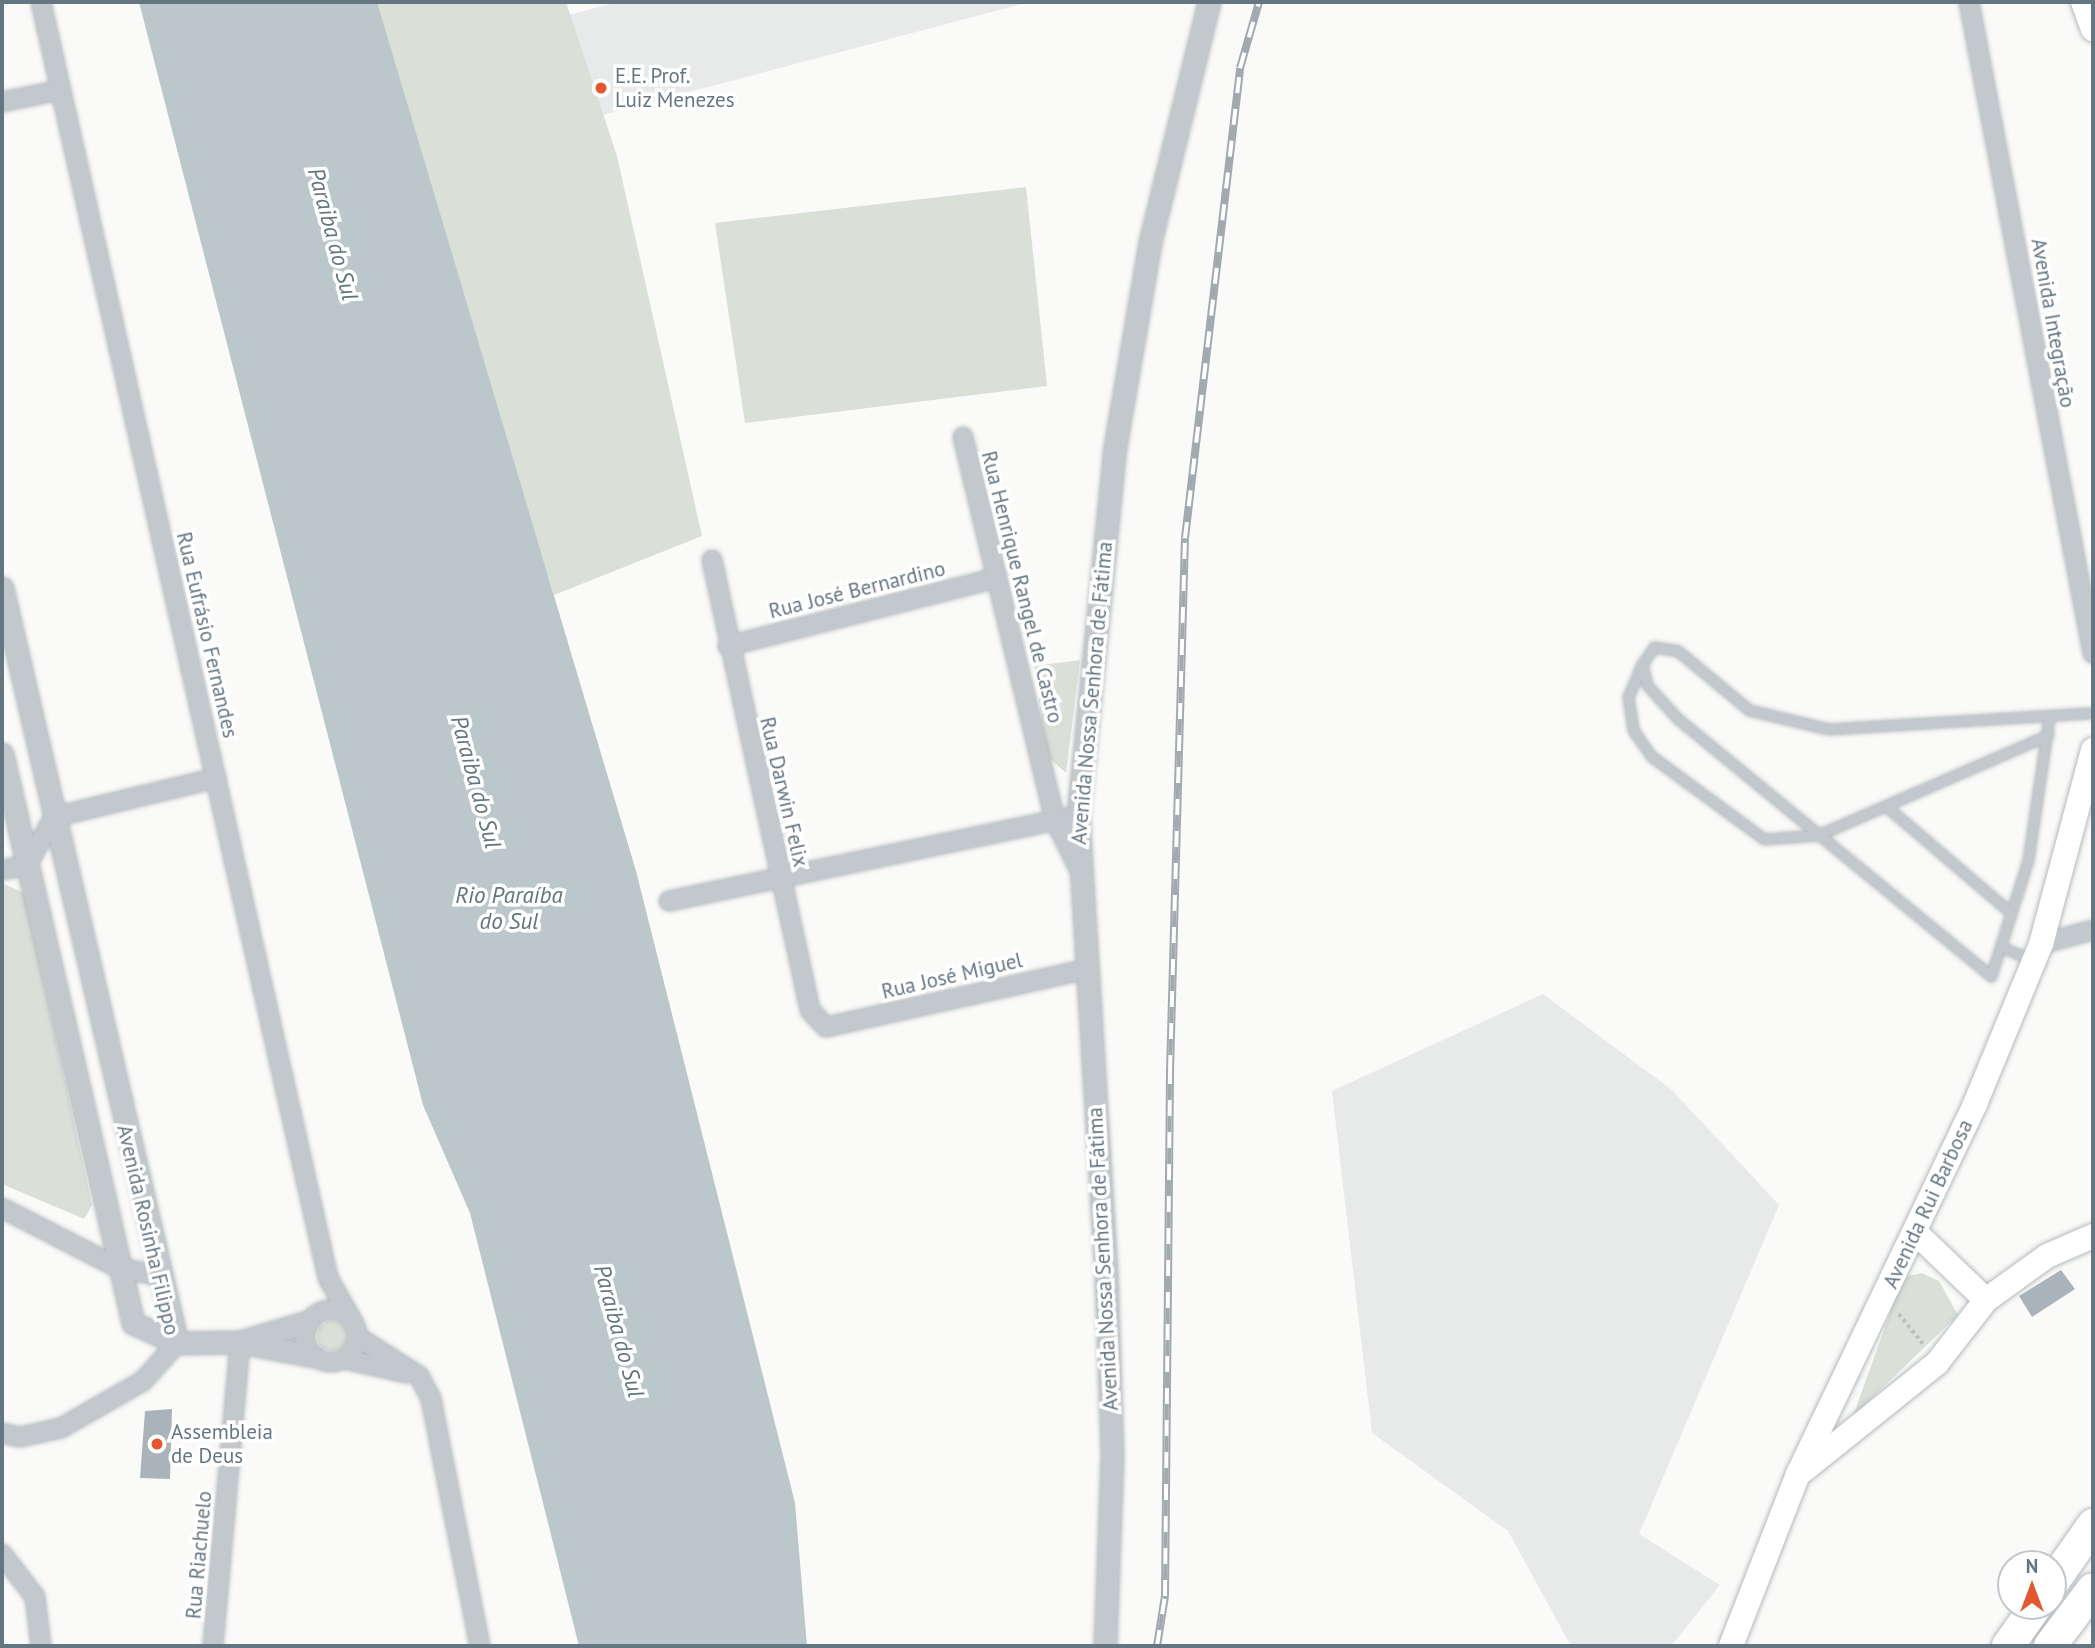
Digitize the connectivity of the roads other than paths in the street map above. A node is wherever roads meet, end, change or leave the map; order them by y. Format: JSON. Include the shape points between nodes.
{"nodes":[{"id":1,"x":41,"y":2,"type":"edge"},
{"id":2,"x":1209,"y":2,"type":"edge"},
{"id":3,"x":1969,"y":2,"type":"edge"},
{"id":4,"x":2084,"y":2,"type":"edge"},
{"id":5,"x":2093,"y":29,"type":"edge"},
{"id":6,"x":61,"y":90,"type":"junction"},
{"id":7,"x":2,"y":102,"type":"edge"},
{"id":8,"x":963,"y":437,"type":"dead end"},
{"id":9,"x":712,"y":560,"type":"dead end"},
{"id":10,"x":997,"y":578,"type":"junction"},
{"id":11,"x":2,"y":587,"type":"edge"},
{"id":12,"x":728,"y":646,"type":"junction"},
{"id":13,"x":2093,"y":653,"type":"edge"},
{"id":14,"x":1642,"y":664,"type":"junction"},
{"id":15,"x":2093,"y":713,"type":"edge"},
{"id":16,"x":2049,"y":718,"type":"junction"},
{"id":17,"x":2048,"y":735,"type":"junction"},
{"id":18,"x":2093,"y":750,"type":"edge"},
{"id":19,"x":2,"y":754,"type":"edge"},
{"id":20,"x":216,"y":778,"type":"junction"},
{"id":21,"x":1887,"y":807,"type":"junction"},
{"id":22,"x":1078,"y":816,"type":"junction"},
{"id":23,"x":54,"y":817,"type":"junction"},
{"id":24,"x":1055,"y":820,"type":"junction"},
{"id":25,"x":1818,"y":835,"type":"junction"},
{"id":26,"x":27,"y":865,"type":"junction"},
{"id":27,"x":1078,"y":867,"type":"junction"},
{"id":28,"x":2,"y":870,"type":"edge"},
{"id":29,"x":779,"y":874,"type":"junction"},
{"id":30,"x":669,"y":901,"type":"dead end"},
{"id":31,"x":2011,"y":913,"type":"junction"},
{"id":32,"x":2093,"y":930,"type":"edge"},
{"id":33,"x":2003,"y":947,"type":"junction"},
{"id":34,"x":2037,"y":953,"type":"junction"},
{"id":35,"x":1087,"y":969,"type":"junction"},
{"id":36,"x":826,"y":1027,"type":"joint"},
{"id":37,"x":2,"y":1208,"type":"edge"},
{"id":38,"x":1915,"y":1232,"type":"junction"},
{"id":39,"x":2093,"y":1236,"type":"edge"},
{"id":40,"x":117,"y":1267,"type":"junction"},
{"id":41,"x":159,"y":1276,"type":"junction"},
{"id":42,"x":328,"y":1278,"type":"junction"},
{"id":43,"x":1986,"y":1300,"type":"junction"},
{"id":44,"x":315,"y":1317,"type":"junction"},
{"id":45,"x":355,"y":1329,"type":"junction"},
{"id":46,"x":240,"y":1342,"type":"junction"},
{"id":47,"x":177,"y":1343,"type":"junction"},
{"id":48,"x":314,"y":1356,"type":"junction"},
{"id":49,"x":344,"y":1359,"type":"junction"},
{"id":50,"x":419,"y":1376,"type":"junction"},
{"id":51,"x":2,"y":1433,"type":"edge"},
{"id":52,"x":1798,"y":1474,"type":"junction"},
{"id":53,"x":2093,"y":1525,"type":"edge"},
{"id":54,"x":2,"y":1554,"type":"edge"},
{"id":55,"x":2067,"y":1562,"type":"edge"},
{"id":56,"x":2093,"y":1589,"type":"edge"},
{"id":57,"x":2026,"y":1620,"type":"edge"},
{"id":58,"x":41,"y":1646,"type":"edge"},
{"id":59,"x":213,"y":1646,"type":"edge"},
{"id":60,"x":480,"y":1646,"type":"edge"},
{"id":61,"x":1105,"y":1646,"type":"edge"},
{"id":62,"x":1731,"y":1646,"type":"edge"},
{"id":63,"x":2008,"y":1646,"type":"edge"},
{"id":64,"x":2050,"y":1646,"type":"edge"}],
"edges":[{"from":1,"to":6,"type":"street","name":"Rua Eufrásio Fernandes"},
{"from":2,"to":22,"type":"street","name":"Avenida Nossa Senhora de Fátima","via":[[1150,242],[1115,447]]},
{"from":3,"to":13,"type":"street","name":"Avenida Integração"},
{"from":4,"to":5,"type":"main road"},
{"from":6,"to":7,"type":"street"},
{"from":6,"to":20,"type":"street","name":"Rua Eufrásio Fernandes"},
{"from":8,"to":10,"type":"street","name":"Rua Henrique Rangel de Castro"},
{"from":9,"to":12,"type":"street","name":"Rua Darwin Felix"},
{"from":10,"to":12,"type":"street","name":"Rua José Bernardino"},
{"from":10,"to":24,"type":"street","name":"Rua Henrique Rangel de Castro"},
{"from":11,"to":23,"type":"street","name":"Avenida Rosinha Filippo"},
{"from":12,"to":29,"type":"street","name":"Rua Darwin Felix"},
{"from":14,"to":16,"type":"lane","via":[[1654,647],[1678,651],[1749,710],[1829,729]]},
{"from":14,"to":25,"type":"lane","via":[[1647,685],[1678,719]]},
{"from":14,"to":25,"type":"lane","via":[[1628,697],[1633,730],[1651,756],[1765,839]]},
{"from":15,"to":16,"type":"lane"},
{"from":16,"to":17,"type":"lane"},
{"from":17,"to":21,"type":"lane"},
{"from":17,"to":31,"type":"lane","via":[[2028,860]]},
{"from":18,"to":34,"type":"main road","name":"Avenida Rui Barbosa"},
{"from":19,"to":26,"type":"street","name":"Avenida Rosinha Filippo"},
{"from":20,"to":23,"type":"street"},
{"from":20,"to":42,"type":"street","name":"Rua Eufrásio Fernandes"},
{"from":21,"to":25,"type":"lane"},
{"from":21,"to":31,"type":"lane"},
{"from":22,"to":24,"type":"street"},
{"from":22,"to":27,"type":"street","name":"Avenida Nossa Senhora de Fátima"},
{"from":23,"to":26,"type":"street"},
{"from":23,"to":41,"type":"street","name":"Avenida Rosinha Filippo"},
{"from":24,"to":27,"type":"street","name":"Rua Henrique Rangel de Castro"},
{"from":24,"to":29,"type":"street"},
{"from":25,"to":33,"type":"lane","via":[[1987,976],[1994,974]]},
{"from":26,"to":28,"type":"street"},
{"from":26,"to":40,"type":"street","name":"Avenida Rosinha Filippo"},
{"from":27,"to":35,"type":"street","name":"Avenida Nossa Senhora de Fátima"},
{"from":29,"to":30,"type":"street"},
{"from":29,"to":36,"type":"street","name":"Rua Darwin Felix","via":[[810,1010]]},
{"from":31,"to":33,"type":"lane"},
{"from":32,"to":34,"type":"street"},
{"from":33,"to":34,"type":"lane"},
{"from":34,"to":38,"type":"main road","name":"Avenida Rui Barbosa"},
{"from":35,"to":36,"type":"street","name":"Rua José Miguel"},
{"from":35,"to":61,"type":"street","name":"Avenida Nossa Senhora de Fátima","via":[[1112,1454]]},
{"from":37,"to":40,"type":"street"},
{"from":38,"to":43,"type":"main road"},
{"from":38,"to":52,"type":"main road","name":"Avenida Rui Barbosa"},
{"from":39,"to":43,"type":"main road","via":[[2047,1256]]},
{"from":40,"to":41,"type":"street"},
{"from":40,"to":47,"type":"street","name":"Avenida Rosinha Filippo","via":[[133,1323]]},
{"from":41,"to":47,"type":"street","name":"Avenida Rosinha Filippo"},
{"from":42,"to":44,"type":"street"},
{"from":42,"to":45,"type":"street"},
{"from":43,"to":52,"type":"main road","via":[[1937,1363]]},
{"from":44,"to":45,"type":"street","via":[[338,1311]]},
{"from":44,"to":46,"type":"street"},
{"from":44,"to":48,"type":"street","via":[[304,1337]]},
{"from":45,"to":49,"type":"street"},
{"from":45,"to":50,"type":"street"},
{"from":46,"to":47,"type":"street"},
{"from":46,"to":48,"type":"street"},
{"from":46,"to":59,"type":"street","name":"Rua Riachuelo"},
{"from":47,"to":51,"type":"street","via":[[143,1381],[61,1428],[20,1437]]},
{"from":48,"to":49,"type":"street"},
{"from":49,"to":50,"type":"street"},
{"from":50,"to":60,"type":"street","via":[[432,1399]]},
{"from":52,"to":62,"type":"main road","name":"Avenida Rui Barbosa"},
{"from":53,"to":55,"type":"highway"},
{"from":54,"to":58,"type":"street","via":[[34,1597]]},
{"from":56,"to":64,"type":"highway"},
{"from":57,"to":63,"type":"highway"}]}
